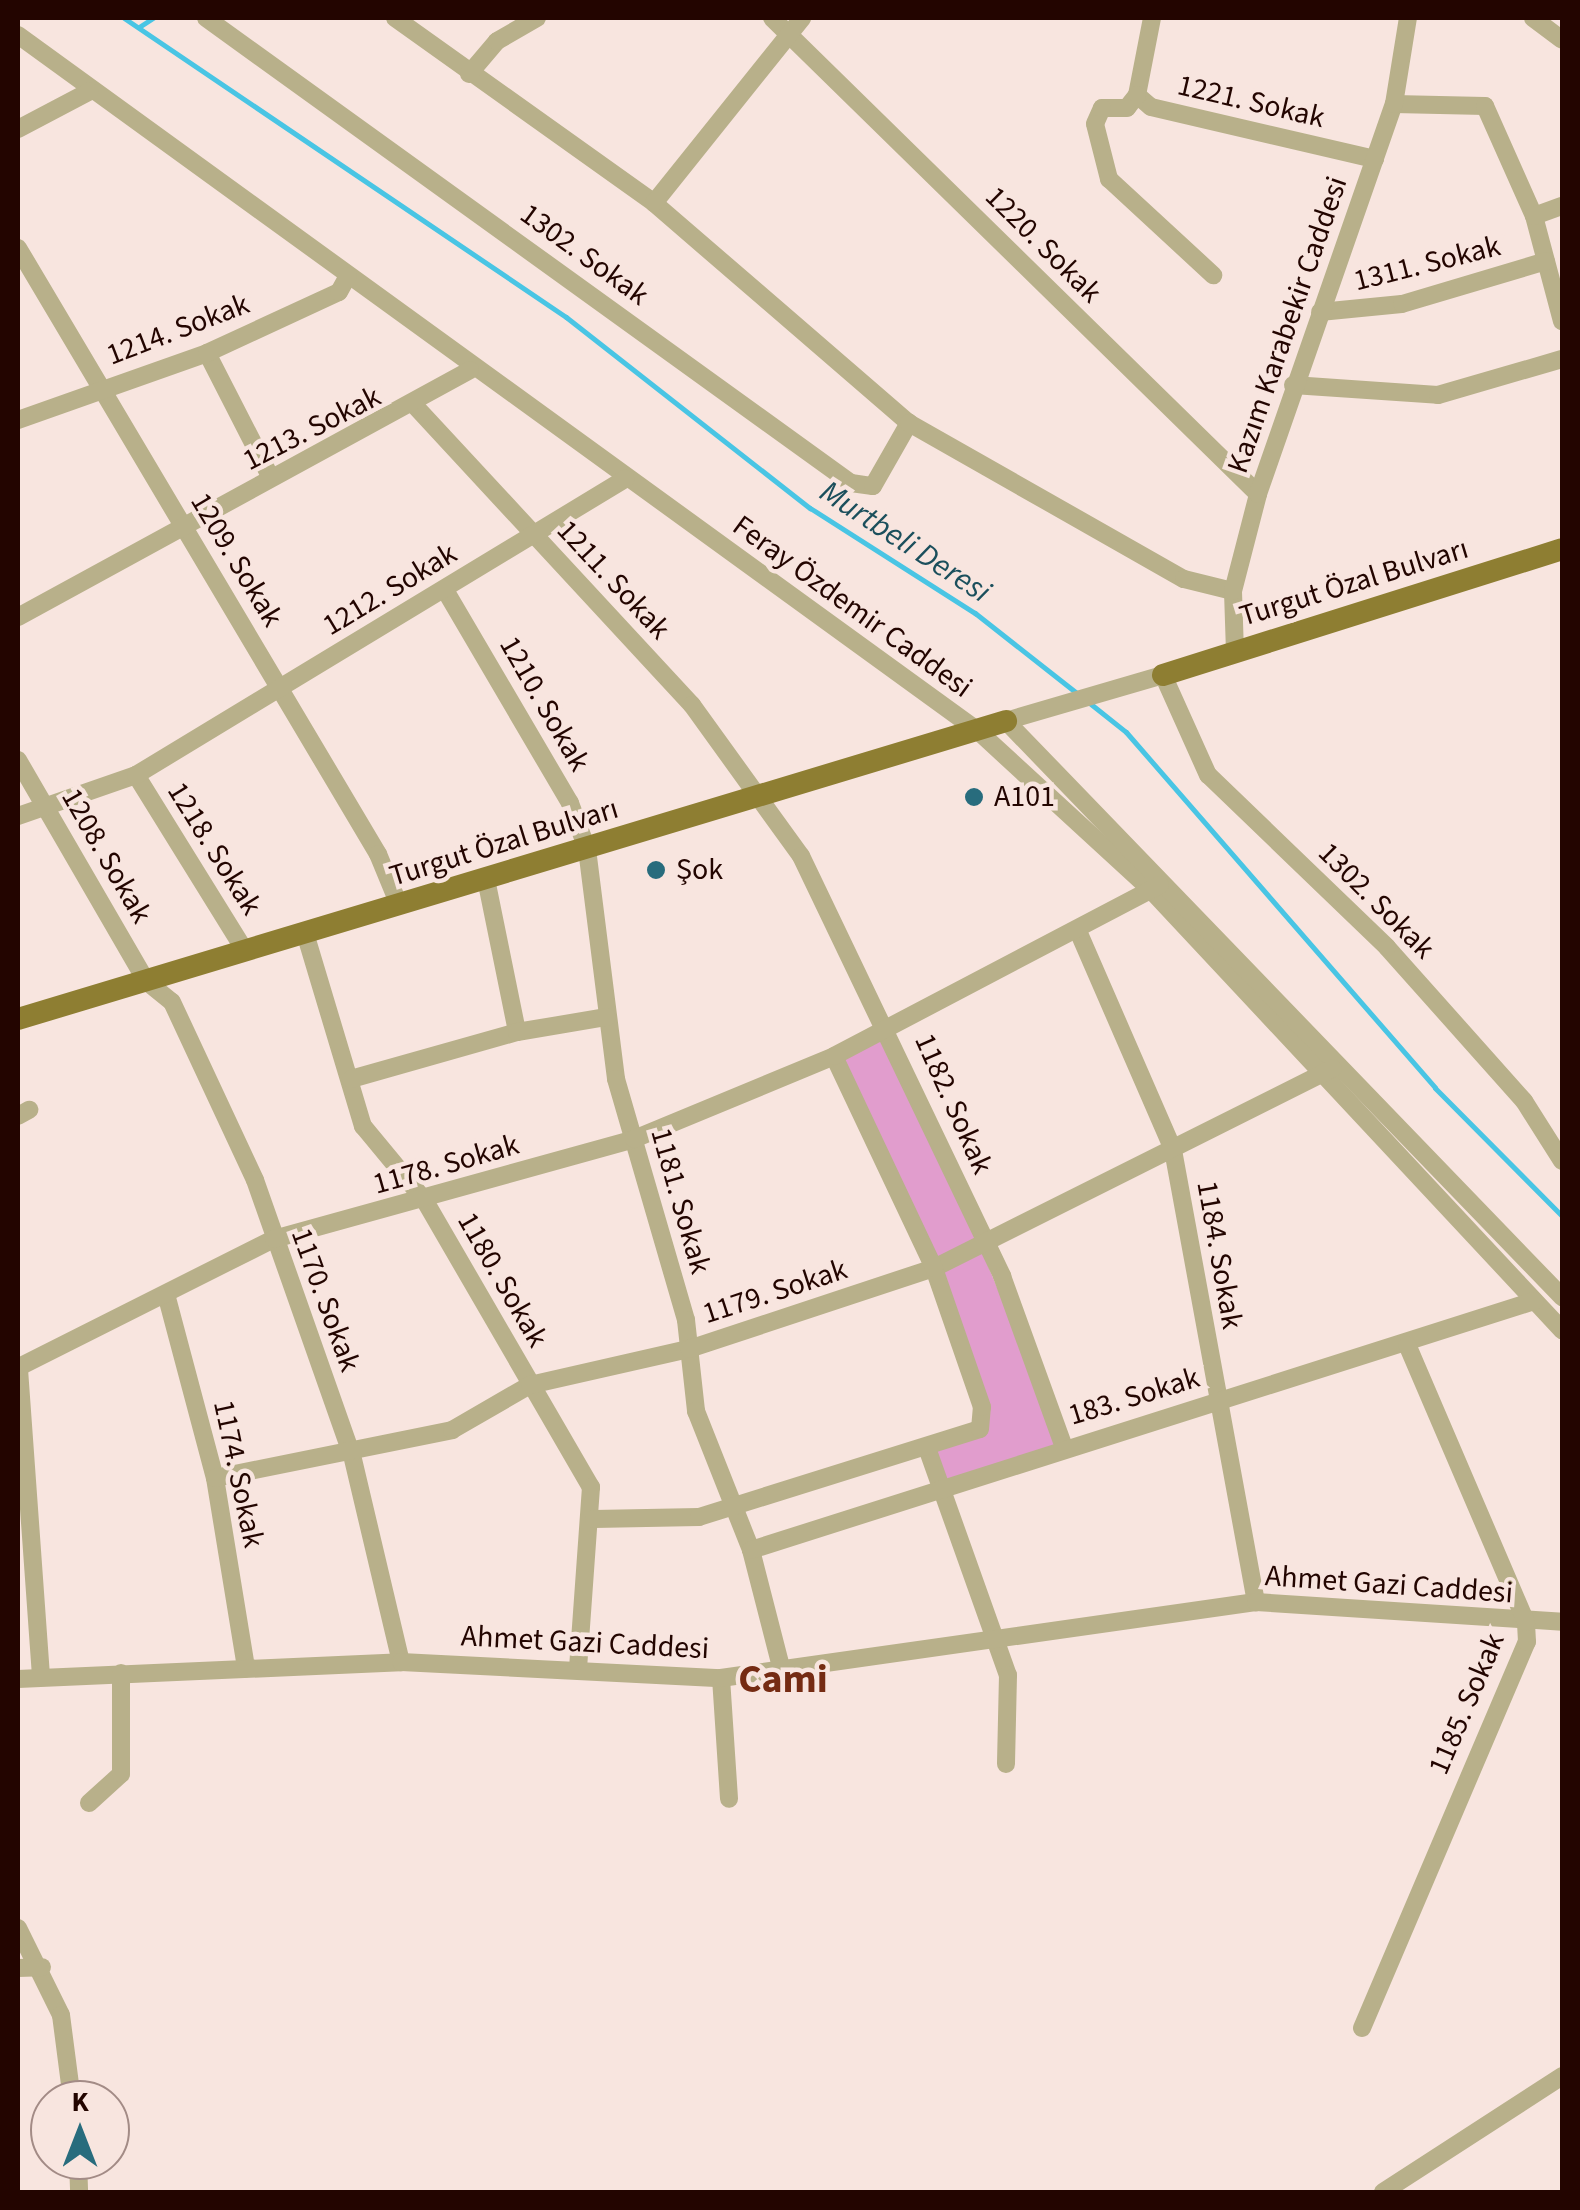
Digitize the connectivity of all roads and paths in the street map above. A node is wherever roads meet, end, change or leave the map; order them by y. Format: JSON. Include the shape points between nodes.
{"nodes":[{"id":1,"x":206,"y":18,"type":"edge"},
{"id":2,"x":395,"y":18,"type":"edge"},
{"id":3,"x":537,"y":18,"type":"edge"},
{"id":4,"x":772,"y":18,"type":"edge"},
{"id":5,"x":802,"y":18,"type":"edge"},
{"id":6,"x":1152,"y":18,"type":"edge"},
{"id":7,"x":1408,"y":18,"type":"edge"},
{"id":8,"x":1533,"y":18,"type":"edge"},
{"id":9,"x":790,"y":34,"type":"junction"},
{"id":10,"x":18,"y":35,"type":"edge"},
{"id":11,"x":1562,"y":40,"type":"edge"},
{"id":12,"x":469,"y":74,"type":"junction"},
{"id":13,"x":90,"y":91,"type":"junction"},
{"id":14,"x":1138,"y":96,"type":"junction"},
{"id":15,"x":1394,"y":104,"type":"junction"},
{"id":16,"x":18,"y":128,"type":"edge"},
{"id":17,"x":1374,"y":158,"type":"junction"},
{"id":18,"x":654,"y":204,"type":"junction"},
{"id":19,"x":1562,"y":206,"type":"edge"},
{"id":20,"x":1534,"y":216,"type":"junction"},
{"id":21,"x":18,"y":248,"type":"edge"},
{"id":22,"x":1546,"y":261,"type":"junction"},
{"id":23,"x":1213,"y":275,"type":"dead end"},
{"id":24,"x":348,"y":276,"type":"junction"},
{"id":25,"x":1320,"y":312,"type":"junction"},
{"id":26,"x":1562,"y":321,"type":"edge"},
{"id":27,"x":207,"y":353,"type":"junction"},
{"id":28,"x":1562,"y":359,"type":"edge"},
{"id":29,"x":470,"y":370,"type":"junction"},
{"id":30,"x":1293,"y":385,"type":"junction"},
{"id":31,"x":100,"y":390,"type":"junction"},
{"id":32,"x":416,"y":407,"type":"junction"},
{"id":33,"x":18,"y":420,"type":"edge"},
{"id":34,"x":909,"y":423,"type":"junction"},
{"id":35,"x":272,"y":478,"type":"junction"},
{"id":36,"x":625,"y":479,"type":"junction"},
{"id":37,"x":1258,"y":494,"type":"junction"},
{"id":38,"x":186,"y":530,"type":"junction"},
{"id":39,"x":532,"y":534,"type":"junction"},
{"id":40,"x":1562,"y":549,"type":"edge"},
{"id":41,"x":445,"y":590,"type":"junction"},
{"id":42,"x":1234,"y":592,"type":"junction"},
{"id":43,"x":18,"y":618,"type":"edge"},
{"id":44,"x":1235,"y":652,"type":"junction"},
{"id":45,"x":1163,"y":674,"type":"junction"},
{"id":46,"x":280,"y":688,"type":"junction"},
{"id":47,"x":1006,"y":722,"type":"junction"},
{"id":48,"x":978,"y":730,"type":"junction"},
{"id":49,"x":18,"y":760,"type":"edge"},
{"id":50,"x":136,"y":775,"type":"junction"},
{"id":51,"x":762,"y":797,"type":"junction"},
{"id":52,"x":46,"y":806,"type":"junction"},
{"id":53,"x":18,"y":816,"type":"edge"},
{"id":54,"x":587,"y":849,"type":"junction"},
{"id":55,"x":1167,"y":878,"type":"junction"},
{"id":56,"x":486,"y":880,"type":"junction"},
{"id":57,"x":1152,"y":891,"type":"junction"},
{"id":58,"x":399,"y":905,"type":"junction"},
{"id":59,"x":1078,"y":931,"type":"junction"},
{"id":60,"x":305,"y":933,"type":"junction"},
{"id":61,"x":245,"y":951,"type":"junction"},
{"id":62,"x":146,"y":981,"type":"junction"},
{"id":63,"x":607,"y":1017,"type":"junction"},
{"id":64,"x":18,"y":1019,"type":"edge"},
{"id":65,"x":889,"y":1030,"type":"junction"},
{"id":66,"x":517,"y":1032,"type":"junction"},
{"id":67,"x":834,"y":1056,"type":"junction"},
{"id":68,"x":1341,"y":1062,"type":"junction"},
{"id":69,"x":1324,"y":1074,"type":"junction"},
{"id":70,"x":350,"y":1079,"type":"junction"},
{"id":71,"x":634,"y":1139,"type":"junction"},
{"id":72,"x":1173,"y":1150,"type":"junction"},
{"id":73,"x":1562,"y":1160,"type":"edge"},
{"id":74,"x":425,"y":1201,"type":"junction"},
{"id":75,"x":982,"y":1238,"type":"junction"},
{"id":76,"x":274,"y":1239,"type":"junction"},
{"id":77,"x":934,"y":1268,"type":"junction"},
{"id":78,"x":166,"y":1294,"type":"junction"},
{"id":79,"x":1562,"y":1296,"type":"edge"},
{"id":80,"x":1534,"y":1301,"type":"junction"},
{"id":81,"x":1562,"y":1330,"type":"edge"},
{"id":82,"x":1407,"y":1345,"type":"junction"},
{"id":83,"x":690,"y":1349,"type":"junction"},
{"id":84,"x":530,"y":1385,"type":"junction"},
{"id":85,"x":1225,"y":1398,"type":"junction"},
{"id":86,"x":1064,"y":1447,"type":"junction"},
{"id":87,"x":926,"y":1448,"type":"junction"},
{"id":88,"x":352,"y":1455,"type":"junction"},
{"id":89,"x":215,"y":1478,"type":"junction"},
{"id":90,"x":940,"y":1490,"type":"junction"},
{"id":91,"x":732,"y":1506,"type":"junction"},
{"id":92,"x":594,"y":1519,"type":"junction"},
{"id":93,"x":751,"y":1550,"type":"junction"},
{"id":94,"x":1256,"y":1602,"type":"junction"},
{"id":95,"x":1526,"y":1622,"type":"junction"},
{"id":96,"x":1562,"y":1622,"type":"edge"},
{"id":97,"x":994,"y":1646,"type":"junction"},
{"id":98,"x":400,"y":1662,"type":"junction"},
{"id":99,"x":246,"y":1668,"type":"junction"},
{"id":100,"x":578,"y":1669,"type":"junction"},
{"id":101,"x":121,"y":1673,"type":"junction"},
{"id":102,"x":782,"y":1674,"type":"junction"},
{"id":103,"x":40,"y":1676,"type":"junction"},
{"id":104,"x":721,"y":1678,"type":"junction"},
{"id":105,"x":18,"y":1679,"type":"edge"},
{"id":106,"x":1006,"y":1764,"type":"dead end"},
{"id":107,"x":730,"y":1799,"type":"dead end"},
{"id":108,"x":89,"y":1804,"type":"dead end"},
{"id":109,"x":18,"y":1928,"type":"edge"},
{"id":110,"x":18,"y":1968,"type":"edge"},
{"id":111,"x":42,"y":1968,"type":"junction"},
{"id":112,"x":1362,"y":2028,"type":"dead end"},
{"id":113,"x":1562,"y":2076,"type":"edge"},
{"id":114,"x":69,"y":2080,"type":"edge"},
{"id":115,"x":1382,"y":2192,"type":"edge"}],
"edges":[{"from":1,"to":34,"type":"street","name":"1302. Sokak","via":[[851,483],[873,486]]},
{"from":2,"to":12,"type":"street"},
{"from":3,"to":12,"type":"street","via":[[497,40]]},
{"from":4,"to":9,"type":"street","name":"1220. Sokak"},
{"from":5,"to":9,"type":"street"},
{"from":6,"to":14,"type":"street","name":"1221. Sokak"},
{"from":7,"to":15,"type":"street","name":"Kazım Karabekir Caddesi"},
{"from":8,"to":11,"type":"street"},
{"from":9,"to":18,"type":"street"},
{"from":9,"to":37,"type":"street","name":"1220. Sokak"},
{"from":10,"to":13,"type":"street","name":"Feray Özdemir Caddesi"},
{"from":12,"to":18,"type":"street"},
{"from":13,"to":16,"type":"street"},
{"from":13,"to":24,"type":"street","name":"Feray Özdemir Caddesi"},
{"from":14,"to":17,"type":"street","name":"1221. Sokak","via":[[1150,107]]},
{"from":14,"to":23,"type":"street","via":[[1127,108],[1102,108],[1096,124],[1109,179]]},
{"from":15,"to":17,"type":"street","name":"Kazım Karabekir Caddesi"},
{"from":15,"to":20,"type":"street","via":[[1485,106]]},
{"from":17,"to":25,"type":"street","name":"Kazım Karabekir Caddesi"},
{"from":18,"to":34,"type":"street"},
{"from":19,"to":20,"type":"street"},
{"from":20,"to":22,"type":"street"},
{"from":21,"to":31,"type":"street","name":"1209. Sokak"},
{"from":22,"to":25,"type":"street","name":"1311. Sokak","via":[[1402,304]]},
{"from":22,"to":26,"type":"street"},
{"from":24,"to":27,"type":"street","name":"1214. Sokak","via":[[339,292]]},
{"from":24,"to":29,"type":"street","name":"Feray Özdemir Caddesi"},
{"from":25,"to":30,"type":"street","name":"Kazım Karabekir Caddesi"},
{"from":27,"to":31,"type":"street","name":"1214. Sokak"},
{"from":27,"to":35,"type":"street"},
{"from":28,"to":30,"type":"street","via":[[1438,395]]},
{"from":29,"to":32,"type":"street","name":"1213. Sokak"},
{"from":29,"to":36,"type":"street","name":"Feray Özdemir Caddesi"},
{"from":30,"to":37,"type":"street","name":"Kazım Karabekir Caddesi"},
{"from":31,"to":33,"type":"street","name":"1214. Sokak"},
{"from":31,"to":38,"type":"street","name":"1209. Sokak"},
{"from":32,"to":35,"type":"street","name":"1213. Sokak"},
{"from":32,"to":39,"type":"street","name":"1211. Sokak"},
{"from":34,"to":42,"type":"street","via":[[1184,579]]},
{"from":35,"to":38,"type":"street","name":"1213. Sokak"},
{"from":36,"to":39,"type":"street","name":"1212. Sokak"},
{"from":36,"to":48,"type":"street","name":"Feray Özdemir Caddesi"},
{"from":37,"to":42,"type":"street","name":"Kazım Karabekir Caddesi"},
{"from":38,"to":43,"type":"street","name":"1213. Sokak"},
{"from":38,"to":46,"type":"street","name":"1209. Sokak"},
{"from":39,"to":41,"type":"street","name":"1212. Sokak"},
{"from":39,"to":51,"type":"street","name":"1211. Sokak","via":[[692,705]]},
{"from":40,"to":44,"type":"main road","name":"Turgut Özal Bulvarı"},
{"from":41,"to":46,"type":"street","name":"1212. Sokak"},
{"from":41,"to":54,"type":"street","name":"1210. Sokak","via":[[570,803]]},
{"from":42,"to":44,"type":"street","name":"Kazım Karabekir Caddesi"},
{"from":44,"to":45,"type":"main road","name":"Turgut Özal Bulvarı"},
{"from":45,"to":47,"type":"street"},
{"from":45,"to":73,"type":"street","name":"1302. Sokak","via":[[1208,775],[1386,947],[1524,1101]]},
{"from":46,"to":50,"type":"street","name":"1212. Sokak"},
{"from":46,"to":58,"type":"street","name":"1209. Sokak"},
{"from":47,"to":48,"type":"main road","name":"Turgut Özal Bulvarı"},
{"from":47,"to":55,"type":"street"},
{"from":48,"to":51,"type":"main road","name":"Turgut Özal Bulvarı"},
{"from":48,"to":57,"type":"street","name":"Feray Özdemir Caddesi"},
{"from":49,"to":52,"type":"street","name":"1208. Sokak"},
{"from":50,"to":52,"type":"street","name":"1212. Sokak"},
{"from":50,"to":61,"type":"street","name":"1218. Sokak"},
{"from":51,"to":54,"type":"main road","name":"Turgut Özal Bulvarı"},
{"from":51,"to":65,"type":"street","name":"1182. Sokak"},
{"from":52,"to":53,"type":"street","name":"1212. Sokak"},
{"from":52,"to":62,"type":"street","name":"1208. Sokak"},
{"from":54,"to":56,"type":"main road","name":"Turgut Özal Bulvarı"},
{"from":54,"to":63,"type":"street","name":"1181. Sokak"},
{"from":55,"to":57,"type":"street","name":"1178. Sokak"},
{"from":55,"to":68,"type":"street"},
{"from":56,"to":58,"type":"main road","name":"Turgut Özal Bulvarı"},
{"from":56,"to":66,"type":"street"},
{"from":57,"to":59,"type":"street","name":"1178. Sokak"},
{"from":57,"to":69,"type":"street","name":"Feray Özdemir Caddesi"},
{"from":58,"to":60,"type":"main road","name":"Turgut Özal Bulvarı"},
{"from":59,"to":65,"type":"street","name":"1178. Sokak"},
{"from":59,"to":72,"type":"street","name":"1184. Sokak"},
{"from":60,"to":61,"type":"main road","name":"Turgut Özal Bulvarı"},
{"from":60,"to":70,"type":"street","name":"1180. Sokak"},
{"from":61,"to":62,"type":"main road","name":"Turgut Özal Bulvarı"},
{"from":62,"to":64,"type":"main road","name":"Turgut Özal Bulvarı"},
{"from":62,"to":76,"type":"street","name":"1170. Sokak","via":[[172,1002]]},
{"from":63,"to":66,"type":"street"},
{"from":63,"to":71,"type":"street","name":"1181. Sokak"},
{"from":65,"to":67,"type":"street","name":"1178. Sokak"},
{"from":65,"to":75,"type":"street","name":"1182. Sokak"},
{"from":66,"to":70,"type":"street"},
{"from":67,"to":71,"type":"street","name":"1178. Sokak"},
{"from":67,"to":77,"type":"street"},
{"from":68,"to":69,"type":"street","name":"1179. Sokak"},
{"from":68,"to":79,"type":"street"},
{"from":69,"to":72,"type":"street","name":"1179. Sokak"},
{"from":69,"to":80,"type":"street","name":"Feray Özdemir Caddesi"},
{"from":70,"to":74,"type":"street","name":"1180. Sokak","via":[[362,1126]]},
{"from":71,"to":74,"type":"street","name":"1178. Sokak"},
{"from":71,"to":83,"type":"street","name":"1181. Sokak"},
{"from":72,"to":75,"type":"street","name":"1179. Sokak"},
{"from":72,"to":85,"type":"street","name":"1184. Sokak","via":[[1212,1375]]},
{"from":74,"to":76,"type":"street","name":"1178. Sokak"},
{"from":74,"to":84,"type":"street","name":"1180. Sokak"},
{"from":75,"to":77,"type":"street","name":"1179. Sokak"},
{"from":75,"to":86,"type":"street","name":"1182. Sokak"},
{"from":76,"to":78,"type":"street","name":"1178. Sokak"},
{"from":76,"to":88,"type":"street","name":"1170. Sokak"},
{"from":77,"to":83,"type":"street","name":"1179. Sokak"},
{"from":77,"to":87,"type":"street","via":[[983,1420],[980,1429]]},
{"from":78,"to":89,"type":"street","name":"1174. Sokak"},
{"from":78,"to":103,"type":"street","name":"1178. Sokak","via":[[19,1367]]},
{"from":80,"to":81,"type":"street","name":"Feray Özdemir Caddesi"},
{"from":80,"to":82,"type":"street","name":"183. Sokak"},
{"from":82,"to":85,"type":"street","name":"183. Sokak"},
{"from":82,"to":95,"type":"street","name":"1185. Sokak"},
{"from":83,"to":84,"type":"street","name":"1179. Sokak"},
{"from":83,"to":91,"type":"street","name":"1181. Sokak","via":[[696,1411]]},
{"from":84,"to":88,"type":"street","name":"1179. Sokak","via":[[452,1430]]},
{"from":84,"to":92,"type":"street","name":"1180. Sokak","via":[[591,1487]]},
{"from":85,"to":86,"type":"street","name":"183. Sokak"},
{"from":85,"to":94,"type":"street","name":"1184. Sokak"},
{"from":86,"to":90,"type":"street","name":"183. Sokak"},
{"from":87,"to":90,"type":"street"},
{"from":87,"to":91,"type":"street"},
{"from":88,"to":89,"type":"street","name":"1179. Sokak"},
{"from":88,"to":98,"type":"street","name":"1170. Sokak"},
{"from":89,"to":99,"type":"street","name":"1174. Sokak"},
{"from":90,"to":93,"type":"street","name":"183. Sokak"},
{"from":90,"to":97,"type":"street"},
{"from":91,"to":92,"type":"street","via":[[699,1517]]},
{"from":91,"to":93,"type":"street","name":"1181. Sokak"},
{"from":92,"to":100,"type":"street","name":"1180. Sokak"},
{"from":93,"to":102,"type":"street","name":"1181. Sokak"},
{"from":94,"to":95,"type":"street","name":"Ahmet Gazi Caddesi"},
{"from":94,"to":97,"type":"street","name":"Ahmet Gazi Caddesi"},
{"from":95,"to":96,"type":"street","name":"Ahmet Gazi Caddesi"},
{"from":95,"to":112,"type":"street","name":"1185. Sokak","via":[[1526,1642]]},
{"from":97,"to":102,"type":"street","name":"Ahmet Gazi Caddesi"},
{"from":97,"to":106,"type":"street","via":[[1008,1675]]},
{"from":98,"to":99,"type":"street","name":"Ahmet Gazi Caddesi"},
{"from":98,"to":100,"type":"street","name":"Ahmet Gazi Caddesi"},
{"from":99,"to":101,"type":"street","name":"Ahmet Gazi Caddesi"},
{"from":100,"to":104,"type":"street","name":"Ahmet Gazi Caddesi"},
{"from":101,"to":103,"type":"street","name":"Ahmet Gazi Caddesi"},
{"from":101,"to":108,"type":"street","via":[[122,1774]]},
{"from":102,"to":104,"type":"street","name":"Ahmet Gazi Caddesi"},
{"from":103,"to":105,"type":"street","name":"Ahmet Gazi Caddesi"},
{"from":104,"to":107,"type":"street"},
{"from":109,"to":111,"type":"street"},
{"from":110,"to":111,"type":"street"},
{"from":111,"to":114,"type":"street","via":[[61,2015]]},
{"from":113,"to":115,"type":"street"}]}
